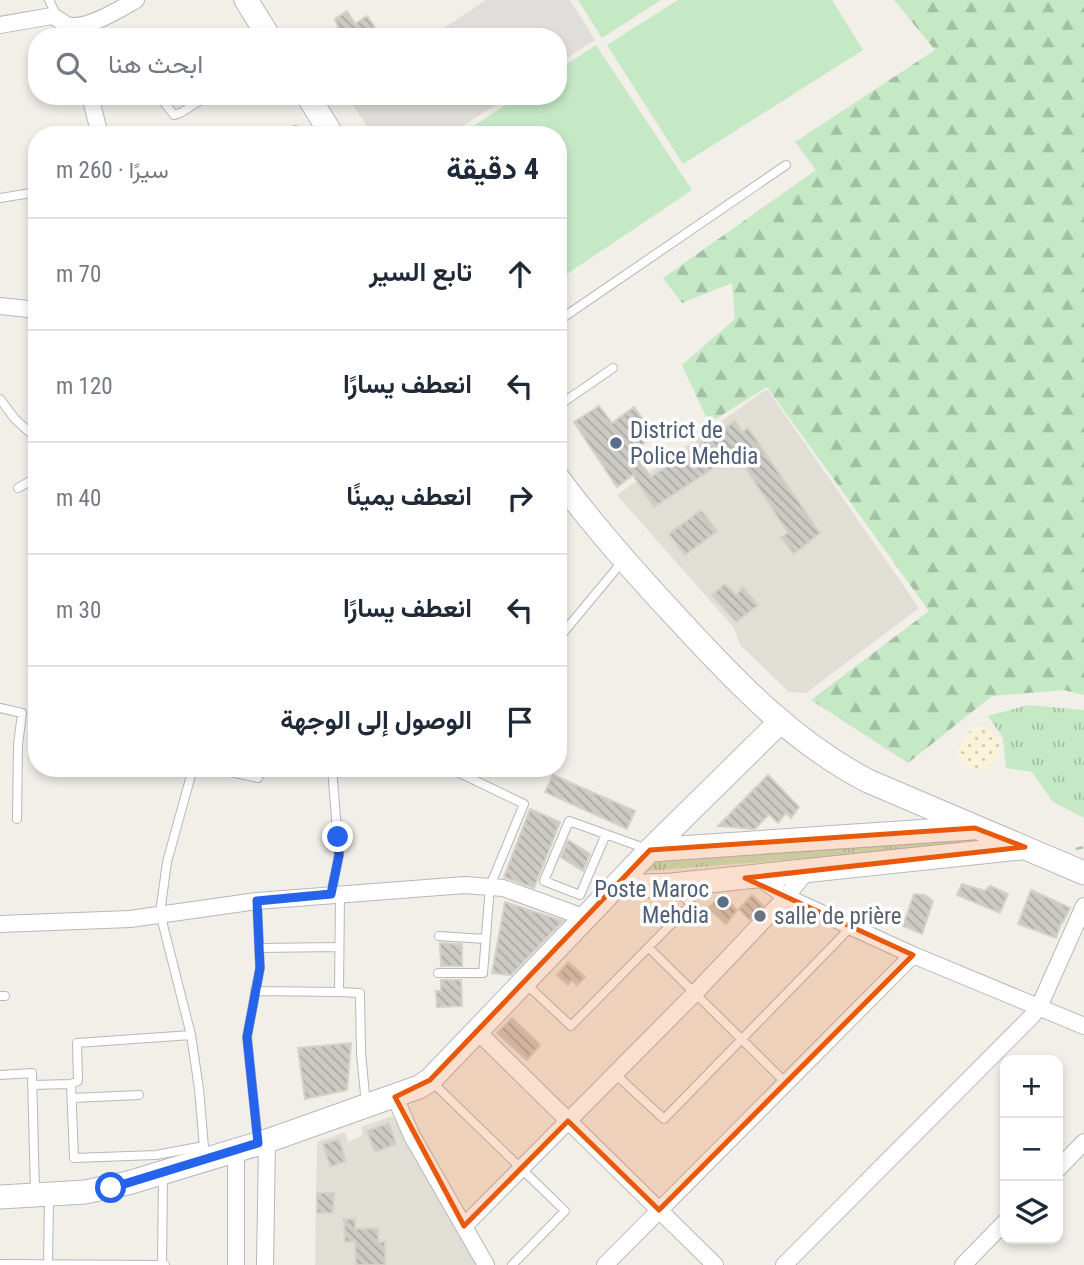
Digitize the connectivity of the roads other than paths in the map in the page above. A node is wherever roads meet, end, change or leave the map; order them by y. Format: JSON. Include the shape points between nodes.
{"nodes":[{"id":1,"x":49,"y":0,"type":"edge"},
{"id":2,"x":136,"y":0,"type":"edge"},
{"id":3,"x":246,"y":0,"type":"edge"},
{"id":4,"x":0,"y":25,"type":"edge"},
{"id":5,"x":63,"y":26,"type":"edge"},
{"id":6,"x":263,"y":28,"type":"edge"},
{"id":7,"x":92,"y":105,"type":"edge"},
{"id":8,"x":166,"y":105,"type":"edge"},
{"id":9,"x":193,"y":105,"type":"edge"},
{"id":10,"x":314,"y":105,"type":"edge"},
{"id":11,"x":98,"y":126,"type":"edge"},
{"id":12,"x":326,"y":126,"type":"edge"},
{"id":13,"x":786,"y":165,"type":"dead end"},
{"id":14,"x":28,"y":193,"type":"edge"},
{"id":15,"x":0,"y":198,"type":"edge"},
{"id":16,"x":0,"y":306,"type":"edge"},
{"id":17,"x":28,"y":309,"type":"edge"},
{"id":18,"x":567,"y":315,"type":"edge"},
{"id":19,"x":613,"y":368,"type":"dead end"},
{"id":20,"x":0,"y":399,"type":"edge"},
{"id":21,"x":567,"y":400,"type":"edge"},
{"id":22,"x":28,"y":431,"type":"edge"},
{"id":23,"x":28,"y":482,"type":"edge"},
{"id":24,"x":18,"y":488,"type":"dead end"},
{"id":25,"x":567,"y":490,"type":"edge"},
{"id":26,"x":624,"y":560,"type":"junction"},
{"id":27,"x":567,"y":628,"type":"edge"},
{"id":28,"x":0,"y":708,"type":"edge"},
{"id":29,"x":780,"y":722,"type":"junction"},
{"id":30,"x":191,"y":777,"type":"edge"},
{"id":31,"x":333,"y":777,"type":"edge"},
{"id":32,"x":468,"y":777,"type":"edge"},
{"id":33,"x":17,"y":818,"type":"dead end"},
{"id":34,"x":975,"y":828,"type":"junction"},
{"id":35,"x":606,"y":834,"type":"junction"},
{"id":36,"x":1025,"y":847,"type":"junction"},
{"id":37,"x":650,"y":850,"type":"junction"},
{"id":38,"x":806,"y":872,"type":"junction"},
{"id":39,"x":1084,"y":873,"type":"edge"},
{"id":40,"x":759,"y":877,"type":"junction"},
{"id":41,"x":672,"y":885,"type":"junction"},
{"id":42,"x":490,"y":886,"type":"junction"},
{"id":43,"x":616,"y":887,"type":"junction"},
{"id":44,"x":335,"y":894,"type":"junction"},
{"id":45,"x":786,"y":897,"type":"junction"},
{"id":46,"x":257,"y":901,"type":"junction"},
{"id":47,"x":1084,"y":906,"type":"edge"},
{"id":48,"x":586,"y":908,"type":"junction"},
{"id":49,"x":160,"y":913,"type":"junction"},
{"id":50,"x":0,"y":924,"type":"edge"},
{"id":51,"x":852,"y":926,"type":"junction"},
{"id":52,"x":439,"y":936,"type":"dead end"},
{"id":53,"x":485,"y":939,"type":"junction"},
{"id":54,"x":340,"y":947,"type":"junction"},
{"id":55,"x":259,"y":948,"type":"junction"},
{"id":56,"x":649,"y":948,"type":"junction"},
{"id":57,"x":913,"y":955,"type":"junction"},
{"id":58,"x":438,"y":973,"type":"dead end"},
{"id":59,"x":524,"y":982,"type":"junction"},
{"id":60,"x":255,"y":991,"type":"junction"},
{"id":61,"x":339,"y":992,"type":"junction"},
{"id":62,"x":695,"y":993,"type":"junction"},
{"id":63,"x":1039,"y":1007,"type":"junction"},
{"id":64,"x":1084,"y":1026,"type":"edge"},
{"id":65,"x":477,"y":1031,"type":"junction"},
{"id":66,"x":191,"y":1035,"type":"junction"},
{"id":67,"x":740,"y":1039,"type":"junction"},
{"id":68,"x":614,"y":1074,"type":"junction"},
{"id":69,"x":0,"y":1075,"type":"edge"},
{"id":70,"x":430,"y":1080,"type":"junction"},
{"id":71,"x":786,"y":1082,"type":"junction"},
{"id":72,"x":71,"y":1084,"type":"junction"},
{"id":73,"x":32,"y":1085,"type":"junction"},
{"id":74,"x":139,"y":1095,"type":"dead end"},
{"id":75,"x":394,"y":1097,"type":"junction"},
{"id":76,"x":72,"y":1098,"type":"junction"},
{"id":77,"x":366,"y":1107,"type":"junction"},
{"id":78,"x":568,"y":1121,"type":"junction"},
{"id":79,"x":1084,"y":1142,"type":"edge"},
{"id":80,"x":254,"y":1145,"type":"junction"},
{"id":81,"x":204,"y":1153,"type":"junction"},
{"id":82,"x":1063,"y":1164,"type":"edge"},
{"id":83,"x":521,"y":1169,"type":"junction"},
{"id":84,"x":163,"y":1173,"type":"junction"},
{"id":85,"x":42,"y":1194,"type":"junction"},
{"id":86,"x":0,"y":1197,"type":"edge"},
{"id":87,"x":659,"y":1210,"type":"junction"},
{"id":88,"x":464,"y":1226,"type":"junction"},
{"id":89,"x":1000,"y":1227,"type":"edge"},
{"id":90,"x":0,"y":1264,"type":"edge"},
{"id":91,"x":965,"y":1264,"type":"edge"},
{"id":92,"x":48,"y":1265,"type":"edge"},
{"id":93,"x":163,"y":1265,"type":"edge"},
{"id":94,"x":236,"y":1265,"type":"edge"},
{"id":95,"x":265,"y":1265,"type":"edge"},
{"id":96,"x":486,"y":1265,"type":"edge"},
{"id":97,"x":512,"y":1265,"type":"edge"},
{"id":98,"x":605,"y":1265,"type":"edge"},
{"id":99,"x":715,"y":1265,"type":"edge"},
{"id":100,"x":784,"y":1265,"type":"edge"}],
"edges":[{"from":1,"to":5,"type":"lane"},
{"from":2,"to":5,"type":"street","via":[[97,20]]},
{"from":3,"to":6,"type":"street"},
{"from":4,"to":5,"type":"street","via":[[46,16]]},
{"from":7,"to":11,"type":"street"},
{"from":8,"to":9,"type":"lane","via":[[174,115]]},
{"from":10,"to":12,"type":"street"},
{"from":13,"to":18,"type":"lane"},
{"from":14,"to":15,"type":"lane"},
{"from":16,"to":17,"type":"street"},
{"from":19,"to":21,"type":"lane"},
{"from":20,"to":22,"type":"lane"},
{"from":23,"to":24,"type":"lane"},
{"from":25,"to":26,"type":"street"},
{"from":26,"to":27,"type":"lane"},
{"from":26,"to":29,"type":"street","via":[[717,662]]},
{"from":28,"to":33,"type":"lane","via":[[22,713]]},
{"from":29,"to":34,"type":"street","via":[[868,782]]},
{"from":29,"to":37,"type":"street"},
{"from":30,"to":49,"type":"lane","via":[[167,862]]},
{"from":31,"to":44,"type":"lane","via":[[339,855]]},
{"from":32,"to":42,"type":"lane","via":[[524,804]]},
{"from":34,"to":36,"type":"street"},
{"from":34,"to":37,"type":"street"},
{"from":35,"to":37,"type":"lane"},
{"from":35,"to":48,"type":"lane"},
{"from":35,"to":48,"type":"lane","via":[[569,821],[544,881]]},
{"from":36,"to":38,"type":"street"},
{"from":36,"to":39,"type":"street"},
{"from":37,"to":43,"type":"street"},
{"from":38,"to":40,"type":"street"},
{"from":38,"to":45,"type":"street"},
{"from":40,"to":41,"type":"street"},
{"from":40,"to":45,"type":"street"},
{"from":41,"to":43,"type":"street"},
{"from":41,"to":56,"type":"lane","via":[[691,904]]},
{"from":42,"to":44,"type":"street"},
{"from":42,"to":48,"type":"street"},
{"from":42,"to":53,"type":"lane"},
{"from":43,"to":48,"type":"street"},
{"from":44,"to":46,"type":"street"},
{"from":44,"to":54,"type":"lane"},
{"from":45,"to":51,"type":"street"},
{"from":45,"to":62,"type":"street"},
{"from":46,"to":49,"type":"street"},
{"from":46,"to":55,"type":"lane"},
{"from":47,"to":63,"type":"street"},
{"from":48,"to":59,"type":"street"},
{"from":49,"to":50,"type":"street","via":[[130,919]]},
{"from":49,"to":66,"type":"lane"},
{"from":51,"to":57,"type":"street"},
{"from":51,"to":67,"type":"lane"},
{"from":52,"to":53,"type":"lane"},
{"from":53,"to":58,"type":"lane","via":[[483,974]]},
{"from":54,"to":55,"type":"lane"},
{"from":54,"to":61,"type":"lane"},
{"from":55,"to":60,"type":"lane"},
{"from":56,"to":59,"type":"lane","via":[[571,1026]]},
{"from":56,"to":62,"type":"lane"},
{"from":57,"to":63,"type":"street"},
{"from":57,"to":71,"type":"street"},
{"from":59,"to":65,"type":"street"},
{"from":60,"to":61,"type":"lane"},
{"from":60,"to":80,"type":"lane","via":[[247,1037]]},
{"from":61,"to":77,"type":"lane","via":[[360,993]]},
{"from":62,"to":67,"type":"lane"},
{"from":62,"to":68,"type":"street"},
{"from":63,"to":64,"type":"street"},
{"from":63,"to":100,"type":"street"},
{"from":65,"to":70,"type":"street"},
{"from":65,"to":78,"type":"street"},
{"from":66,"to":72,"type":"lane","via":[[77,1043],[78,1081]]},
{"from":66,"to":81,"type":"lane"},
{"from":67,"to":68,"type":"lane","via":[[664,1119]]},
{"from":67,"to":71,"type":"lane"},
{"from":68,"to":78,"type":"street"},
{"from":69,"to":73,"type":"lane","via":[[32,1073]]},
{"from":70,"to":75,"type":"street"},
{"from":70,"to":83,"type":"lane"},
{"from":71,"to":87,"type":"street"},
{"from":72,"to":73,"type":"lane"},
{"from":72,"to":76,"type":"lane"},
{"from":73,"to":85,"type":"lane"},
{"from":74,"to":76,"type":"lane"},
{"from":75,"to":77,"type":"street"},
{"from":75,"to":88,"type":"street"},
{"from":76,"to":81,"type":"lane","via":[[74,1158]]},
{"from":77,"to":80,"type":"street"},
{"from":78,"to":83,"type":"street"},
{"from":78,"to":87,"type":"street"},
{"from":79,"to":82,"type":"street"},
{"from":80,"to":81,"type":"street"},
{"from":80,"to":94,"type":"street"},
{"from":80,"to":95,"type":"street"},
{"from":81,"to":84,"type":"street"},
{"from":83,"to":88,"type":"street"},
{"from":83,"to":97,"type":"lane","via":[[565,1211]]},
{"from":84,"to":85,"type":"street","via":[[111,1188]]},
{"from":84,"to":93,"type":"lane"},
{"from":85,"to":86,"type":"street"},
{"from":85,"to":92,"type":"lane"},
{"from":87,"to":98,"type":"street"},
{"from":87,"to":99,"type":"street"},
{"from":88,"to":96,"type":"street"},
{"from":89,"to":91,"type":"street"},
{"from":90,"to":92,"type":"lane"},
{"from":92,"to":93,"type":"lane"}]}
